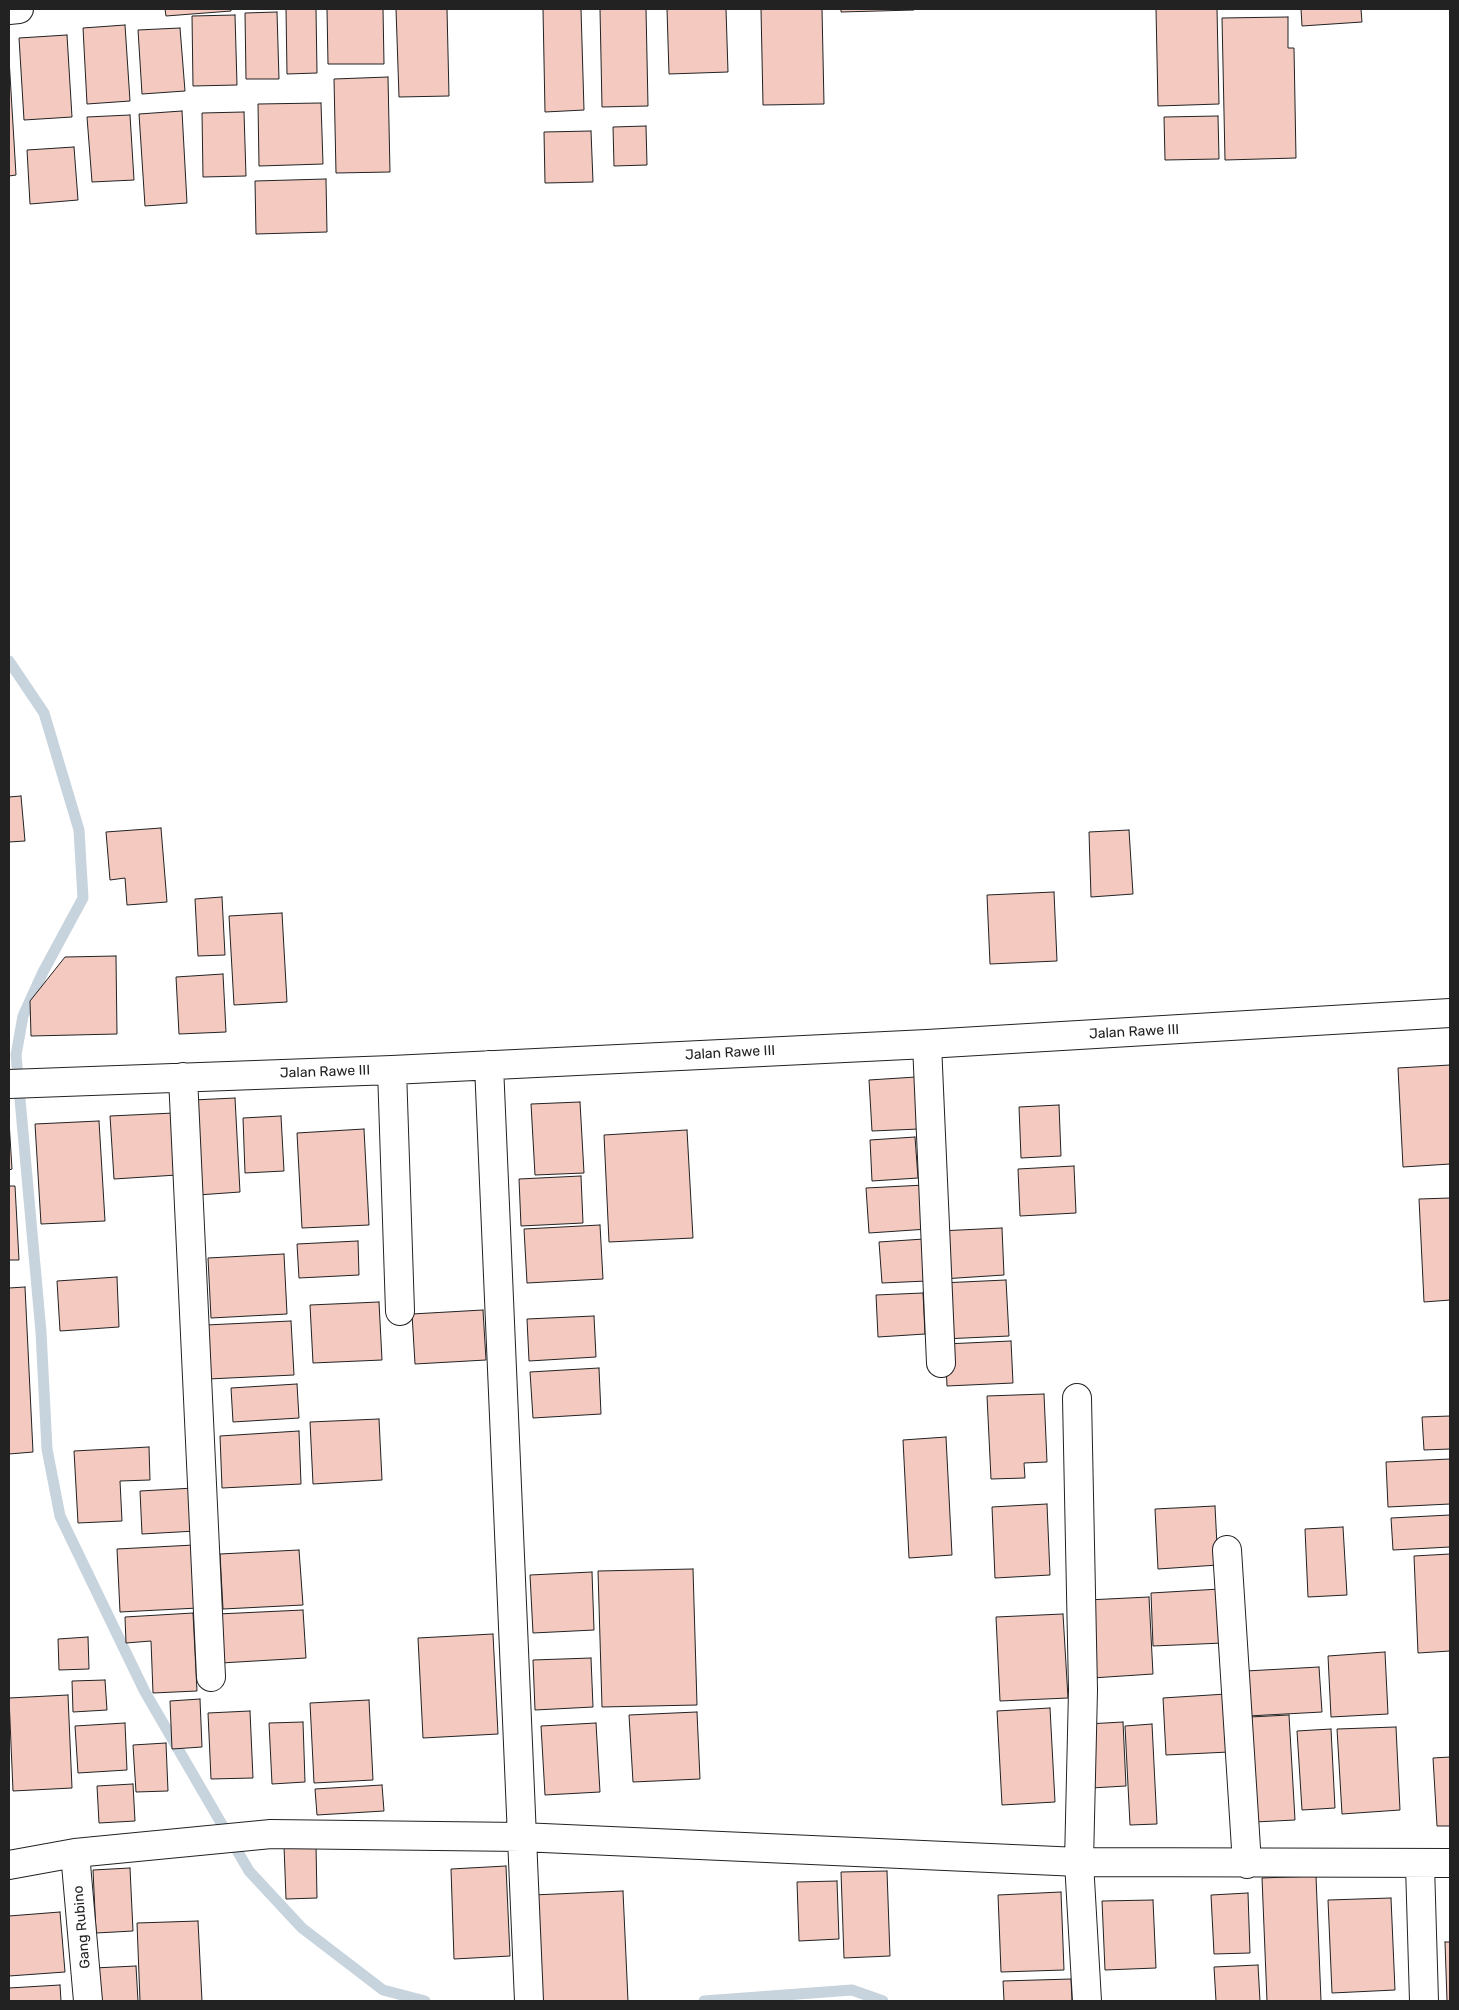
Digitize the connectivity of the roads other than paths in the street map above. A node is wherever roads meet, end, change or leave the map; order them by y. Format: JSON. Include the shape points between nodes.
{"nodes":[{"id":1,"x":19,"y":9,"type":"edge"},
{"id":2,"x":9,"y":10,"type":"edge"},
{"id":3,"x":1450,"y":1013,"type":"edge"},
{"id":4,"x":926,"y":1044,"type":"junction"},
{"id":5,"x":490,"y":1065,"type":"junction"},
{"id":6,"x":392,"y":1070,"type":"junction"},
{"id":7,"x":183,"y":1077,"type":"junction"},
{"id":8,"x":21,"y":1084,"type":"edge"},
{"id":9,"x":400,"y":1311,"type":"dead end"},
{"id":10,"x":941,"y":1363,"type":"dead end"},
{"id":11,"x":1077,"y":1398,"type":"dead end"},
{"id":12,"x":1227,"y":1550,"type":"dead end"},
{"id":13,"x":211,"y":1677,"type":"dead end"},
{"id":14,"x":521,"y":1837,"type":"junction"},
{"id":15,"x":75,"y":1853,"type":"junction"},
{"id":16,"x":1079,"y":1862,"type":"junction"},
{"id":17,"x":1450,"y":1863,"type":"edge"},
{"id":18,"x":1247,"y":1864,"type":"junction"},
{"id":19,"x":9,"y":1865,"type":"edge"},
{"id":20,"x":1420,"y":1865,"type":"junction"},
{"id":21,"x":88,"y":2001,"type":"edge"},
{"id":22,"x":529,"y":2001,"type":"edge"},
{"id":23,"x":1087,"y":2001,"type":"edge"},
{"id":24,"x":1424,"y":2001,"type":"edge"}],
"edges":[{"from":1,"to":2,"type":"street"},
{"from":3,"to":4,"type":"street","name":"Jalan Rawe III"},
{"from":4,"to":5,"type":"street","name":"Jalan Rawe III"},
{"from":4,"to":10,"type":"street"},
{"from":5,"to":6,"type":"street","name":"Jalan Rawe III"},
{"from":5,"to":14,"type":"street"},
{"from":6,"to":7,"type":"street","name":"Jalan Rawe III"},
{"from":6,"to":9,"type":"street"},
{"from":7,"to":8,"type":"street","name":"Jalan Rawe III"},
{"from":7,"to":13,"type":"street"},
{"from":11,"to":16,"type":"street","via":[[1083,1690]]},
{"from":12,"to":18,"type":"street"},
{"from":14,"to":15,"type":"street","via":[[271,1834]]},
{"from":14,"to":16,"type":"street"},
{"from":14,"to":22,"type":"street"},
{"from":15,"to":19,"type":"street"},
{"from":15,"to":21,"type":"street","name":"Gang Rubino"},
{"from":16,"to":18,"type":"street"},
{"from":16,"to":23,"type":"street"},
{"from":17,"to":20,"type":"street"},
{"from":18,"to":20,"type":"street"},
{"from":20,"to":24,"type":"street"}]}
